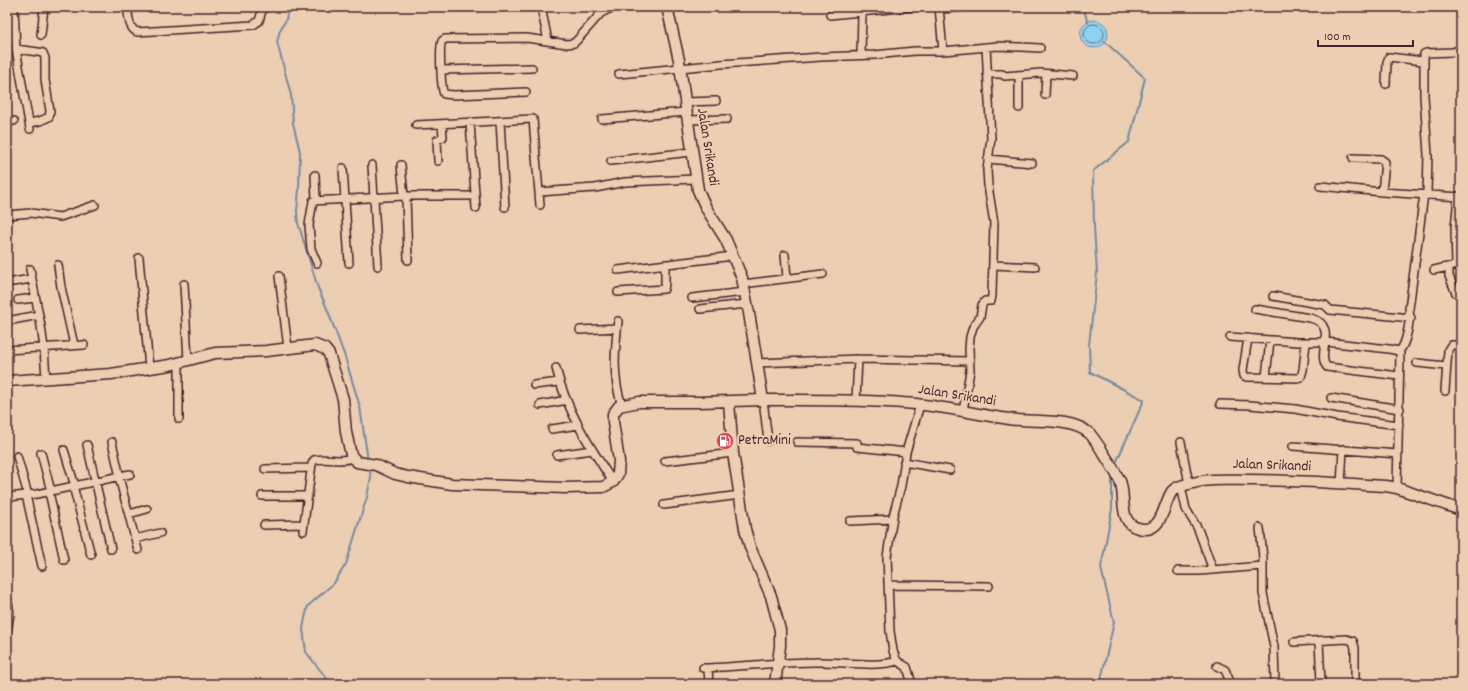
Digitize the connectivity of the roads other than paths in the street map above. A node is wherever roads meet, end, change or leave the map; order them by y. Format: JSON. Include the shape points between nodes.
{"nodes":[{"id":1,"x":14,"y":7,"type":"edge"},
{"id":2,"x":44,"y":7,"type":"edge"},
{"id":3,"x":143,"y":7,"type":"edge"},
{"id":4,"x":263,"y":7,"type":"edge"},
{"id":5,"x":541,"y":7,"type":"edge"},
{"id":6,"x":630,"y":7,"type":"edge"},
{"id":7,"x":666,"y":7,"type":"edge"},
{"id":8,"x":910,"y":7,"type":"edge"},
{"id":9,"x":966,"y":7,"type":"edge"},
{"id":10,"x":127,"y":8,"type":"edge"},
{"id":11,"x":939,"y":8,"type":"edge"},
{"id":12,"x":862,"y":13,"type":"junction"},
{"id":13,"x":830,"y":16,"type":"dead end"},
{"id":14,"x":15,"y":26,"type":"junction"},
{"id":15,"x":7,"y":27,"type":"edge"},
{"id":16,"x":41,"y":35,"type":"dead end"},
{"id":17,"x":548,"y":41,"type":"junction"},
{"id":18,"x":992,"y":47,"type":"junction"},
{"id":19,"x":1040,"y":48,"type":"dead end"},
{"id":20,"x":16,"y":49,"type":"junction"},
{"id":21,"x":1461,"y":49,"type":"edge"},
{"id":22,"x":943,"y":51,"type":"junction"},
{"id":23,"x":861,"y":55,"type":"junction"},
{"id":24,"x":1423,"y":61,"type":"junction"},
{"id":25,"x":532,"y":68,"type":"dead end"},
{"id":26,"x":680,"y":68,"type":"junction"},
{"id":27,"x":441,"y":70,"type":"junction"},
{"id":28,"x":619,"y":74,"type":"dead end"},
{"id":29,"x":987,"y":74,"type":"junction"},
{"id":30,"x":1046,"y":74,"type":"junction"},
{"id":31,"x":1019,"y":75,"type":"junction"},
{"id":32,"x":1073,"y":76,"type":"dead end"},
{"id":33,"x":1386,"y":84,"type":"dead end"},
{"id":34,"x":526,"y":92,"type":"dead end"},
{"id":35,"x":1045,"y":95,"type":"dead end"},
{"id":36,"x":716,"y":102,"type":"dead end"},
{"id":37,"x":1019,"y":108,"type":"dead end"},
{"id":38,"x":686,"y":111,"type":"junction"},
{"id":39,"x":602,"y":119,"type":"dead end"},
{"id":40,"x":727,"y":119,"type":"dead end"},
{"id":41,"x":470,"y":122,"type":"junction"},
{"id":42,"x":500,"y":122,"type":"junction"},
{"id":43,"x":442,"y":124,"type":"junction"},
{"id":44,"x":416,"y":125,"type":"dead end"},
{"id":45,"x":691,"y":152,"type":"junction"},
{"id":46,"x":1353,"y":158,"type":"dead end"},
{"id":47,"x":988,"y":159,"type":"junction"},
{"id":48,"x":438,"y":161,"type":"dead end"},
{"id":49,"x":611,"y":161,"type":"dead end"},
{"id":50,"x":1032,"y":163,"type":"dead end"},
{"id":51,"x":372,"y":165,"type":"dead end"},
{"id":52,"x":401,"y":165,"type":"dead end"},
{"id":53,"x":343,"y":168,"type":"dead end"},
{"id":54,"x":315,"y":175,"type":"dead end"},
{"id":55,"x":696,"y":179,"type":"junction"},
{"id":56,"x":1320,"y":186,"type":"dead end"},
{"id":57,"x":539,"y":192,"type":"junction"},
{"id":58,"x":1382,"y":192,"type":"junction"},
{"id":59,"x":1425,"y":194,"type":"junction"},
{"id":60,"x":405,"y":196,"type":"junction"},
{"id":61,"x":475,"y":196,"type":"junction"},
{"id":62,"x":1459,"y":196,"type":"edge"},
{"id":63,"x":374,"y":198,"type":"junction"},
{"id":64,"x":345,"y":199,"type":"junction"},
{"id":65,"x":316,"y":201,"type":"junction"},
{"id":66,"x":540,"y":205,"type":"dead end"},
{"id":67,"x":95,"y":206,"type":"dead end"},
{"id":68,"x":505,"y":207,"type":"dead end"},
{"id":69,"x":476,"y":208,"type":"dead end"},
{"id":70,"x":7,"y":215,"type":"edge"},
{"id":71,"x":733,"y":254,"type":"junction"},
{"id":72,"x":785,"y":255,"type":"dead end"},
{"id":73,"x":139,"y":258,"type":"dead end"},
{"id":74,"x":408,"y":260,"type":"dead end"},
{"id":75,"x":317,"y":263,"type":"dead end"},
{"id":76,"x":349,"y":263,"type":"dead end"},
{"id":77,"x":665,"y":264,"type":"junction"},
{"id":78,"x":58,"y":265,"type":"dead end"},
{"id":79,"x":994,"y":265,"type":"junction"},
{"id":80,"x":378,"y":266,"type":"dead end"},
{"id":81,"x":1455,"y":266,"type":"edge"},
{"id":82,"x":1034,"y":267,"type":"dead end"},
{"id":83,"x":30,"y":269,"type":"dead end"},
{"id":84,"x":618,"y":270,"type":"dead end"},
{"id":85,"x":1434,"y":270,"type":"dead end"},
{"id":86,"x":823,"y":274,"type":"dead end"},
{"id":87,"x":279,"y":276,"type":"dead end"},
{"id":88,"x":786,"y":278,"type":"junction"},
{"id":89,"x":31,"y":279,"type":"junction"},
{"id":90,"x":13,"y":282,"type":"dead end"},
{"id":91,"x":184,"y":284,"type":"dead end"},
{"id":92,"x":744,"y":288,"type":"junction"},
{"id":93,"x":618,"y":292,"type":"dead end"},
{"id":94,"x":1456,"y":293,"type":"dead end"},
{"id":95,"x":1273,"y":296,"type":"dead end"},
{"id":96,"x":35,"y":298,"type":"junction"},
{"id":97,"x":692,"y":298,"type":"dead end"},
{"id":98,"x":18,"y":300,"type":"dead end"},
{"id":99,"x":747,"y":304,"type":"junction"},
{"id":100,"x":700,"y":309,"type":"dead end"},
{"id":101,"x":1255,"y":310,"type":"dead end"},
{"id":102,"x":39,"y":316,"type":"junction"},
{"id":103,"x":1411,"y":318,"type":"junction"},
{"id":104,"x":7,"y":321,"type":"edge"},
{"id":105,"x":580,"y":330,"type":"dead end"},
{"id":106,"x":1230,"y":337,"type":"dead end"},
{"id":107,"x":1248,"y":338,"type":"junction"},
{"id":108,"x":1270,"y":340,"type":"junction"},
{"id":109,"x":1306,"y":342,"type":"junction"},
{"id":110,"x":1326,"y":342,"type":"junction"},
{"id":111,"x":74,"y":345,"type":"junction"},
{"id":112,"x":84,"y":345,"type":"dead end"},
{"id":113,"x":1461,"y":345,"type":"edge"},
{"id":114,"x":44,"y":348,"type":"junction"},
{"id":115,"x":288,"y":348,"type":"junction"},
{"id":116,"x":7,"y":350,"type":"edge"},
{"id":117,"x":1399,"y":351,"type":"junction"},
{"id":118,"x":858,"y":359,"type":"junction"},
{"id":119,"x":970,"y":360,"type":"junction"},
{"id":120,"x":184,"y":362,"type":"junction"},
{"id":121,"x":756,"y":363,"type":"junction"},
{"id":122,"x":1417,"y":363,"type":"dead end"},
{"id":123,"x":1446,"y":366,"type":"junction"},
{"id":124,"x":149,"y":368,"type":"junction"},
{"id":125,"x":556,"y":368,"type":"dead end"},
{"id":126,"x":1399,"y":376,"type":"junction"},
{"id":127,"x":1266,"y":377,"type":"junction"},
{"id":128,"x":46,"y":379,"type":"junction"},
{"id":129,"x":7,"y":381,"type":"edge"},
{"id":130,"x":559,"y":382,"type":"junction"},
{"id":131,"x":534,"y":385,"type":"dead end"},
{"id":132,"x":1445,"y":391,"type":"dead end"},
{"id":133,"x":1331,"y":398,"type":"dead end"},
{"id":134,"x":567,"y":400,"type":"junction"},
{"id":135,"x":763,"y":400,"type":"junction"},
{"id":136,"x":856,"y":400,"type":"junction"},
{"id":137,"x":729,"y":402,"type":"junction"},
{"id":138,"x":1220,"y":404,"type":"dead end"},
{"id":139,"x":540,"y":405,"type":"dead end"},
{"id":140,"x":622,"y":405,"type":"junction"},
{"id":141,"x":920,"y":405,"type":"junction"},
{"id":142,"x":1400,"y":409,"type":"junction"},
{"id":143,"x":963,"y":410,"type":"junction"},
{"id":144,"x":179,"y":419,"type":"dead end"},
{"id":145,"x":578,"y":425,"type":"junction"},
{"id":146,"x":1399,"y":425,"type":"junction"},
{"id":147,"x":552,"y":429,"type":"dead end"},
{"id":148,"x":768,"y":441,"type":"dead end"},
{"id":149,"x":112,"y":442,"type":"dead end"},
{"id":150,"x":797,"y":442,"type":"dead end"},
{"id":151,"x":1181,"y":442,"type":"dead end"},
{"id":152,"x":87,"y":445,"type":"dead end"},
{"id":153,"x":1293,"y":446,"type":"dead end"},
{"id":154,"x":1343,"y":449,"type":"junction"},
{"id":155,"x":64,"y":450,"type":"dead end"},
{"id":156,"x":592,"y":450,"type":"junction"},
{"id":157,"x":906,"y":452,"type":"junction"},
{"id":158,"x":41,"y":453,"type":"dead end"},
{"id":159,"x":733,"y":453,"type":"junction"},
{"id":160,"x":1398,"y":454,"type":"junction"},
{"id":161,"x":557,"y":455,"type":"dead end"},
{"id":162,"x":17,"y":456,"type":"dead end"},
{"id":163,"x":357,"y":461,"type":"junction"},
{"id":164,"x":665,"y":461,"type":"dead end"},
{"id":165,"x":904,"y":462,"type":"junction"},
{"id":166,"x":311,"y":468,"type":"junction"},
{"id":167,"x":265,"y":469,"type":"dead end"},
{"id":168,"x":950,"y":470,"type":"dead end"},
{"id":169,"x":130,"y":474,"type":"dead end"},
{"id":170,"x":120,"y":477,"type":"junction"},
{"id":171,"x":97,"y":482,"type":"junction"},
{"id":172,"x":613,"y":482,"type":"junction"},
{"id":173,"x":1340,"y":484,"type":"junction"},
{"id":174,"x":1185,"y":485,"type":"junction"},
{"id":175,"x":74,"y":486,"type":"junction"},
{"id":176,"x":1397,"y":488,"type":"junction"},
{"id":177,"x":50,"y":491,"type":"junction"},
{"id":178,"x":27,"y":495,"type":"junction"},
{"id":179,"x":740,"y":495,"type":"junction"},
{"id":180,"x":262,"y":496,"type":"dead end"},
{"id":181,"x":308,"y":496,"type":"junction"},
{"id":182,"x":7,"y":497,"type":"edge"},
{"id":183,"x":664,"y":505,"type":"dead end"},
{"id":184,"x":147,"y":509,"type":"dead end"},
{"id":185,"x":1461,"y":510,"type":"edge"},
{"id":186,"x":129,"y":514,"type":"junction"},
{"id":187,"x":893,"y":519,"type":"junction"},
{"id":188,"x":850,"y":521,"type":"dead end"},
{"id":189,"x":264,"y":525,"type":"dead end"},
{"id":190,"x":1260,"y":528,"type":"dead end"},
{"id":191,"x":160,"y":533,"type":"dead end"},
{"id":192,"x":135,"y":539,"type":"junction"},
{"id":193,"x":111,"y":549,"type":"dead end"},
{"id":194,"x":138,"y":550,"type":"dead end"},
{"id":195,"x":91,"y":555,"type":"dead end"},
{"id":196,"x":64,"y":560,"type":"dead end"},
{"id":197,"x":42,"y":566,"type":"dead end"},
{"id":198,"x":1263,"y":566,"type":"junction"},
{"id":199,"x":1213,"y":570,"type":"junction"},
{"id":200,"x":1178,"y":571,"type":"dead end"},
{"id":201,"x":888,"y":586,"type":"junction"},
{"id":202,"x":989,"y":586,"type":"dead end"},
{"id":203,"x":7,"y":596,"type":"edge"},
{"id":204,"x":7,"y":632,"type":"edge"},
{"id":205,"x":1319,"y":641,"type":"junction"},
{"id":206,"x":1294,"y":642,"type":"dead end"},
{"id":207,"x":897,"y":661,"type":"junction"},
{"id":208,"x":778,"y":663,"type":"junction"},
{"id":209,"x":1217,"y":666,"type":"dead end"},
{"id":210,"x":709,"y":684,"type":"edge"},
{"id":211,"x":775,"y":684,"type":"edge"},
{"id":212,"x":912,"y":684,"type":"edge"},
{"id":213,"x":1231,"y":684,"type":"edge"},
{"id":214,"x":1275,"y":684,"type":"edge"},
{"id":215,"x":1321,"y":684,"type":"edge"},
{"id":216,"x":1355,"y":684,"type":"edge"}],
"edges":[{"from":1,"to":14,"type":"street"},
{"from":2,"to":16,"type":"street"},
{"from":3,"to":10,"type":"street"},
{"from":4,"to":10,"type":"street","via":[[259,21],[254,25],[137,32],[130,24]]},
{"from":5,"to":17,"type":"street"},
{"from":6,"to":17,"type":"street","via":[[611,8],[601,13],[574,43],[557,44]]},
{"from":7,"to":26,"type":"street","name":"Jalan Srikandi"},
{"from":8,"to":12,"type":"street"},
{"from":9,"to":11,"type":"street"},
{"from":11,"to":22,"type":"street"},
{"from":12,"to":13,"type":"street"},
{"from":12,"to":23,"type":"street"},
{"from":14,"to":15,"type":"street"},
{"from":14,"to":20,"type":"street"},
{"from":17,"to":27,"type":"street","via":[[521,38],[445,39],[440,45]]},
{"from":18,"to":19,"type":"street"},
{"from":18,"to":22,"type":"street"},
{"from":18,"to":29,"type":"street"},
{"from":20,"to":20,"type":"street","via":[[43,53],[45,58],[49,117],[29,126]]},
{"from":21,"to":24,"type":"street","via":[[1453,52],[1425,53]]},
{"from":22,"to":23,"type":"street"},
{"from":23,"to":26,"type":"street"},
{"from":24,"to":33,"type":"street","via":[[1389,56]]},
{"from":24,"to":59,"type":"street","via":[[1428,155]]},
{"from":25,"to":27,"type":"street"},
{"from":26,"to":28,"type":"street"},
{"from":26,"to":38,"type":"street","name":"Jalan Srikandi"},
{"from":27,"to":34,"type":"street","via":[[444,94],[454,96]]},
{"from":29,"to":31,"type":"street"},
{"from":29,"to":47,"type":"street","via":[[991,138]]},
{"from":30,"to":31,"type":"street"},
{"from":30,"to":32,"type":"street"},
{"from":30,"to":35,"type":"street"},
{"from":31,"to":37,"type":"street"},
{"from":36,"to":38,"type":"street"},
{"from":38,"to":39,"type":"street"},
{"from":38,"to":40,"type":"street"},
{"from":38,"to":45,"type":"street","name":"Jalan Srikandi"},
{"from":41,"to":42,"type":"street"},
{"from":41,"to":43,"type":"street"},
{"from":41,"to":61,"type":"street"},
{"from":42,"to":57,"type":"street","via":[[533,119]]},
{"from":42,"to":68,"type":"street"},
{"from":43,"to":44,"type":"street"},
{"from":43,"to":48,"type":"street","via":[[442,137],[437,140]]},
{"from":45,"to":49,"type":"street"},
{"from":45,"to":55,"type":"street","name":"Jalan Srikandi"},
{"from":46,"to":58,"type":"street","via":[[1381,159],[1385,162]]},
{"from":47,"to":50,"type":"street"},
{"from":47,"to":79,"type":"street","via":[[988,186],[994,224]]},
{"from":51,"to":63,"type":"street"},
{"from":52,"to":60,"type":"street"},
{"from":53,"to":64,"type":"street"},
{"from":54,"to":65,"type":"street"},
{"from":55,"to":57,"type":"street","via":[[625,182],[595,188]]},
{"from":55,"to":71,"type":"street","name":"Jalan Srikandi","via":[[703,202]]},
{"from":56,"to":58,"type":"street"},
{"from":57,"to":66,"type":"street"},
{"from":58,"to":59,"type":"street"},
{"from":59,"to":62,"type":"street"},
{"from":59,"to":103,"type":"street"},
{"from":60,"to":61,"type":"street"},
{"from":60,"to":63,"type":"street"},
{"from":60,"to":74,"type":"street"},
{"from":61,"to":69,"type":"street"},
{"from":62,"to":81,"type":"street","via":[[1455,228]]},
{"from":63,"to":64,"type":"street"},
{"from":63,"to":80,"type":"street"},
{"from":64,"to":65,"type":"street"},
{"from":64,"to":76,"type":"street"},
{"from":65,"to":75,"type":"street","via":[[313,201],[309,225],[311,249]]},
{"from":67,"to":70,"type":"street","via":[[60,218],[31,213]]},
{"from":71,"to":77,"type":"street"},
{"from":71,"to":92,"type":"street","name":"Jalan Srikandi"},
{"from":72,"to":88,"type":"street"},
{"from":73,"to":124,"type":"street"},
{"from":77,"to":84,"type":"street"},
{"from":77,"to":93,"type":"street","via":[[664,289]]},
{"from":78,"to":111,"type":"street"},
{"from":79,"to":82,"type":"street"},
{"from":79,"to":119,"type":"street","via":[[991,301],[985,301],[982,305],[980,318],[973,327],[969,343]]},
{"from":81,"to":85,"type":"street"},
{"from":81,"to":94,"type":"street","via":[[1449,276]]},
{"from":83,"to":89,"type":"street"},
{"from":86,"to":88,"type":"street"},
{"from":87,"to":115,"type":"street"},
{"from":88,"to":92,"type":"street"},
{"from":89,"to":90,"type":"street"},
{"from":89,"to":96,"type":"street"},
{"from":91,"to":120,"type":"street"},
{"from":92,"to":97,"type":"street"},
{"from":92,"to":99,"type":"street","name":"Jalan Srikandi"},
{"from":95,"to":103,"type":"street","via":[[1325,305],[1330,310]]},
{"from":96,"to":98,"type":"street"},
{"from":96,"to":102,"type":"street"},
{"from":99,"to":100,"type":"street"},
{"from":99,"to":121,"type":"street","name":"Jalan Srikandi"},
{"from":101,"to":110,"type":"street","via":[[1315,319],[1323,327]]},
{"from":102,"to":104,"type":"street"},
{"from":102,"to":114,"type":"street"},
{"from":103,"to":117,"type":"street","via":[[1404,344]]},
{"from":105,"to":140,"type":"street","via":[[617,325],[616,370]]},
{"from":106,"to":107,"type":"street"},
{"from":107,"to":108,"type":"street"},
{"from":107,"to":127,"type":"street","via":[[1244,376]]},
{"from":108,"to":109,"type":"street"},
{"from":108,"to":127,"type":"street"},
{"from":109,"to":110,"type":"street"},
{"from":109,"to":127,"type":"street","via":[[1301,377]]},
{"from":110,"to":117,"type":"street"},
{"from":110,"to":126,"type":"street","via":[[1324,362],[1327,367]]},
{"from":111,"to":112,"type":"street"},
{"from":111,"to":114,"type":"street"},
{"from":113,"to":123,"type":"street","via":[[1454,344],[1449,347]]},
{"from":114,"to":116,"type":"street"},
{"from":114,"to":128,"type":"street"},
{"from":115,"to":120,"type":"street","via":[[215,353]]},
{"from":115,"to":163,"type":"street","via":[[315,346],[325,349],[329,354],[343,399],[346,432]]},
{"from":117,"to":126,"type":"street"},
{"from":118,"to":119,"type":"street"},
{"from":118,"to":121,"type":"street"},
{"from":118,"to":136,"type":"street"},
{"from":119,"to":143,"type":"street","via":[[970,378]]},
{"from":120,"to":124,"type":"street"},
{"from":120,"to":144,"type":"street"},
{"from":121,"to":135,"type":"street","name":"Jalan Srikandi"},
{"from":122,"to":123,"type":"street"},
{"from":123,"to":132,"type":"street"},
{"from":124,"to":128,"type":"street","via":[[99,376]]},
{"from":125,"to":130,"type":"street"},
{"from":126,"to":142,"type":"street"},
{"from":128,"to":129,"type":"street"},
{"from":130,"to":131,"type":"street"},
{"from":130,"to":134,"type":"street"},
{"from":133,"to":142,"type":"street"},
{"from":134,"to":139,"type":"street"},
{"from":134,"to":145,"type":"street"},
{"from":135,"to":136,"type":"street","name":"Jalan Srikandi"},
{"from":135,"to":137,"type":"street"},
{"from":135,"to":148,"type":"street"},
{"from":136,"to":141,"type":"street","name":"Jalan Srikandi"},
{"from":137,"to":140,"type":"street","via":[[639,402]]},
{"from":137,"to":159,"type":"street"},
{"from":138,"to":146,"type":"street","via":[[1295,409]]},
{"from":140,"to":172,"type":"street","via":[[617,407],[613,414],[619,461],[618,474]]},
{"from":141,"to":143,"type":"street","name":"Jalan Srikandi"},
{"from":141,"to":157,"type":"street"},
{"from":142,"to":146,"type":"street"},
{"from":143,"to":174,"type":"street","name":"Jalan Srikandi","via":[[1009,419],[1072,424],[1084,428],[1120,479],[1126,518],[1136,528],[1150,528],[1158,522],[1171,493]]},
{"from":145,"to":147,"type":"street"},
{"from":145,"to":156,"type":"street"},
{"from":146,"to":160,"type":"street"},
{"from":149,"to":170,"type":"street"},
{"from":150,"to":157,"type":"street","via":[[857,443],[857,447]]},
{"from":151,"to":174,"type":"street"},
{"from":152,"to":171,"type":"street"},
{"from":153,"to":154,"type":"street"},
{"from":154,"to":160,"type":"street"},
{"from":154,"to":173,"type":"street"},
{"from":155,"to":175,"type":"street"},
{"from":156,"to":161,"type":"street"},
{"from":156,"to":172,"type":"street"},
{"from":157,"to":165,"type":"street"},
{"from":158,"to":177,"type":"street"},
{"from":159,"to":164,"type":"street"},
{"from":159,"to":179,"type":"street"},
{"from":160,"to":176,"type":"street"},
{"from":162,"to":178,"type":"street"},
{"from":163,"to":166,"type":"street","via":[[319,459],[314,460]]},
{"from":163,"to":172,"type":"street","via":[[376,465],[395,474],[452,484],[565,488],[603,487]]},
{"from":165,"to":168,"type":"street"},
{"from":165,"to":187,"type":"street"},
{"from":166,"to":167,"type":"street"},
{"from":166,"to":181,"type":"street"},
{"from":169,"to":170,"type":"street"},
{"from":170,"to":171,"type":"street"},
{"from":170,"to":186,"type":"street"},
{"from":171,"to":175,"type":"street"},
{"from":171,"to":193,"type":"street"},
{"from":173,"to":174,"type":"street","name":"Jalan Srikandi","via":[[1210,480]]},
{"from":173,"to":176,"type":"street","name":"Jalan Srikandi"},
{"from":174,"to":199,"type":"street","via":[[1186,509],[1198,529]]},
{"from":175,"to":177,"type":"street"},
{"from":175,"to":195,"type":"street"},
{"from":176,"to":185,"type":"street","name":"Jalan Srikandi"},
{"from":177,"to":178,"type":"street"},
{"from":177,"to":196,"type":"street"},
{"from":178,"to":182,"type":"street"},
{"from":178,"to":197,"type":"street"},
{"from":179,"to":183,"type":"street"},
{"from":179,"to":208,"type":"street","via":[[750,547],[771,596],[780,630]]},
{"from":180,"to":181,"type":"street"},
{"from":181,"to":189,"type":"street","via":[[303,528]]},
{"from":184,"to":186,"type":"street"},
{"from":186,"to":192,"type":"street"},
{"from":187,"to":188,"type":"street"},
{"from":187,"to":201,"type":"street","via":[[887,557]]},
{"from":190,"to":198,"type":"street"},
{"from":191,"to":192,"type":"street"},
{"from":192,"to":194,"type":"street"},
{"from":198,"to":199,"type":"street"},
{"from":198,"to":214,"type":"street","via":[[1263,592],[1274,647]]},
{"from":199,"to":200,"type":"street"},
{"from":201,"to":202,"type":"street"},
{"from":201,"to":207,"type":"street","via":[[890,631]]},
{"from":203,"to":204,"type":"street","via":[[10,614]]},
{"from":205,"to":206,"type":"street"},
{"from":205,"to":215,"type":"street"},
{"from":205,"to":216,"type":"street","via":[[1353,641]]},
{"from":207,"to":208,"type":"street","via":[[884,664]]},
{"from":207,"to":212,"type":"street","via":[[907,667]]},
{"from":208,"to":210,"type":"street","via":[[705,668]]},
{"from":208,"to":211,"type":"street"},
{"from":209,"to":213,"type":"street","via":[[1225,670]]}]}
